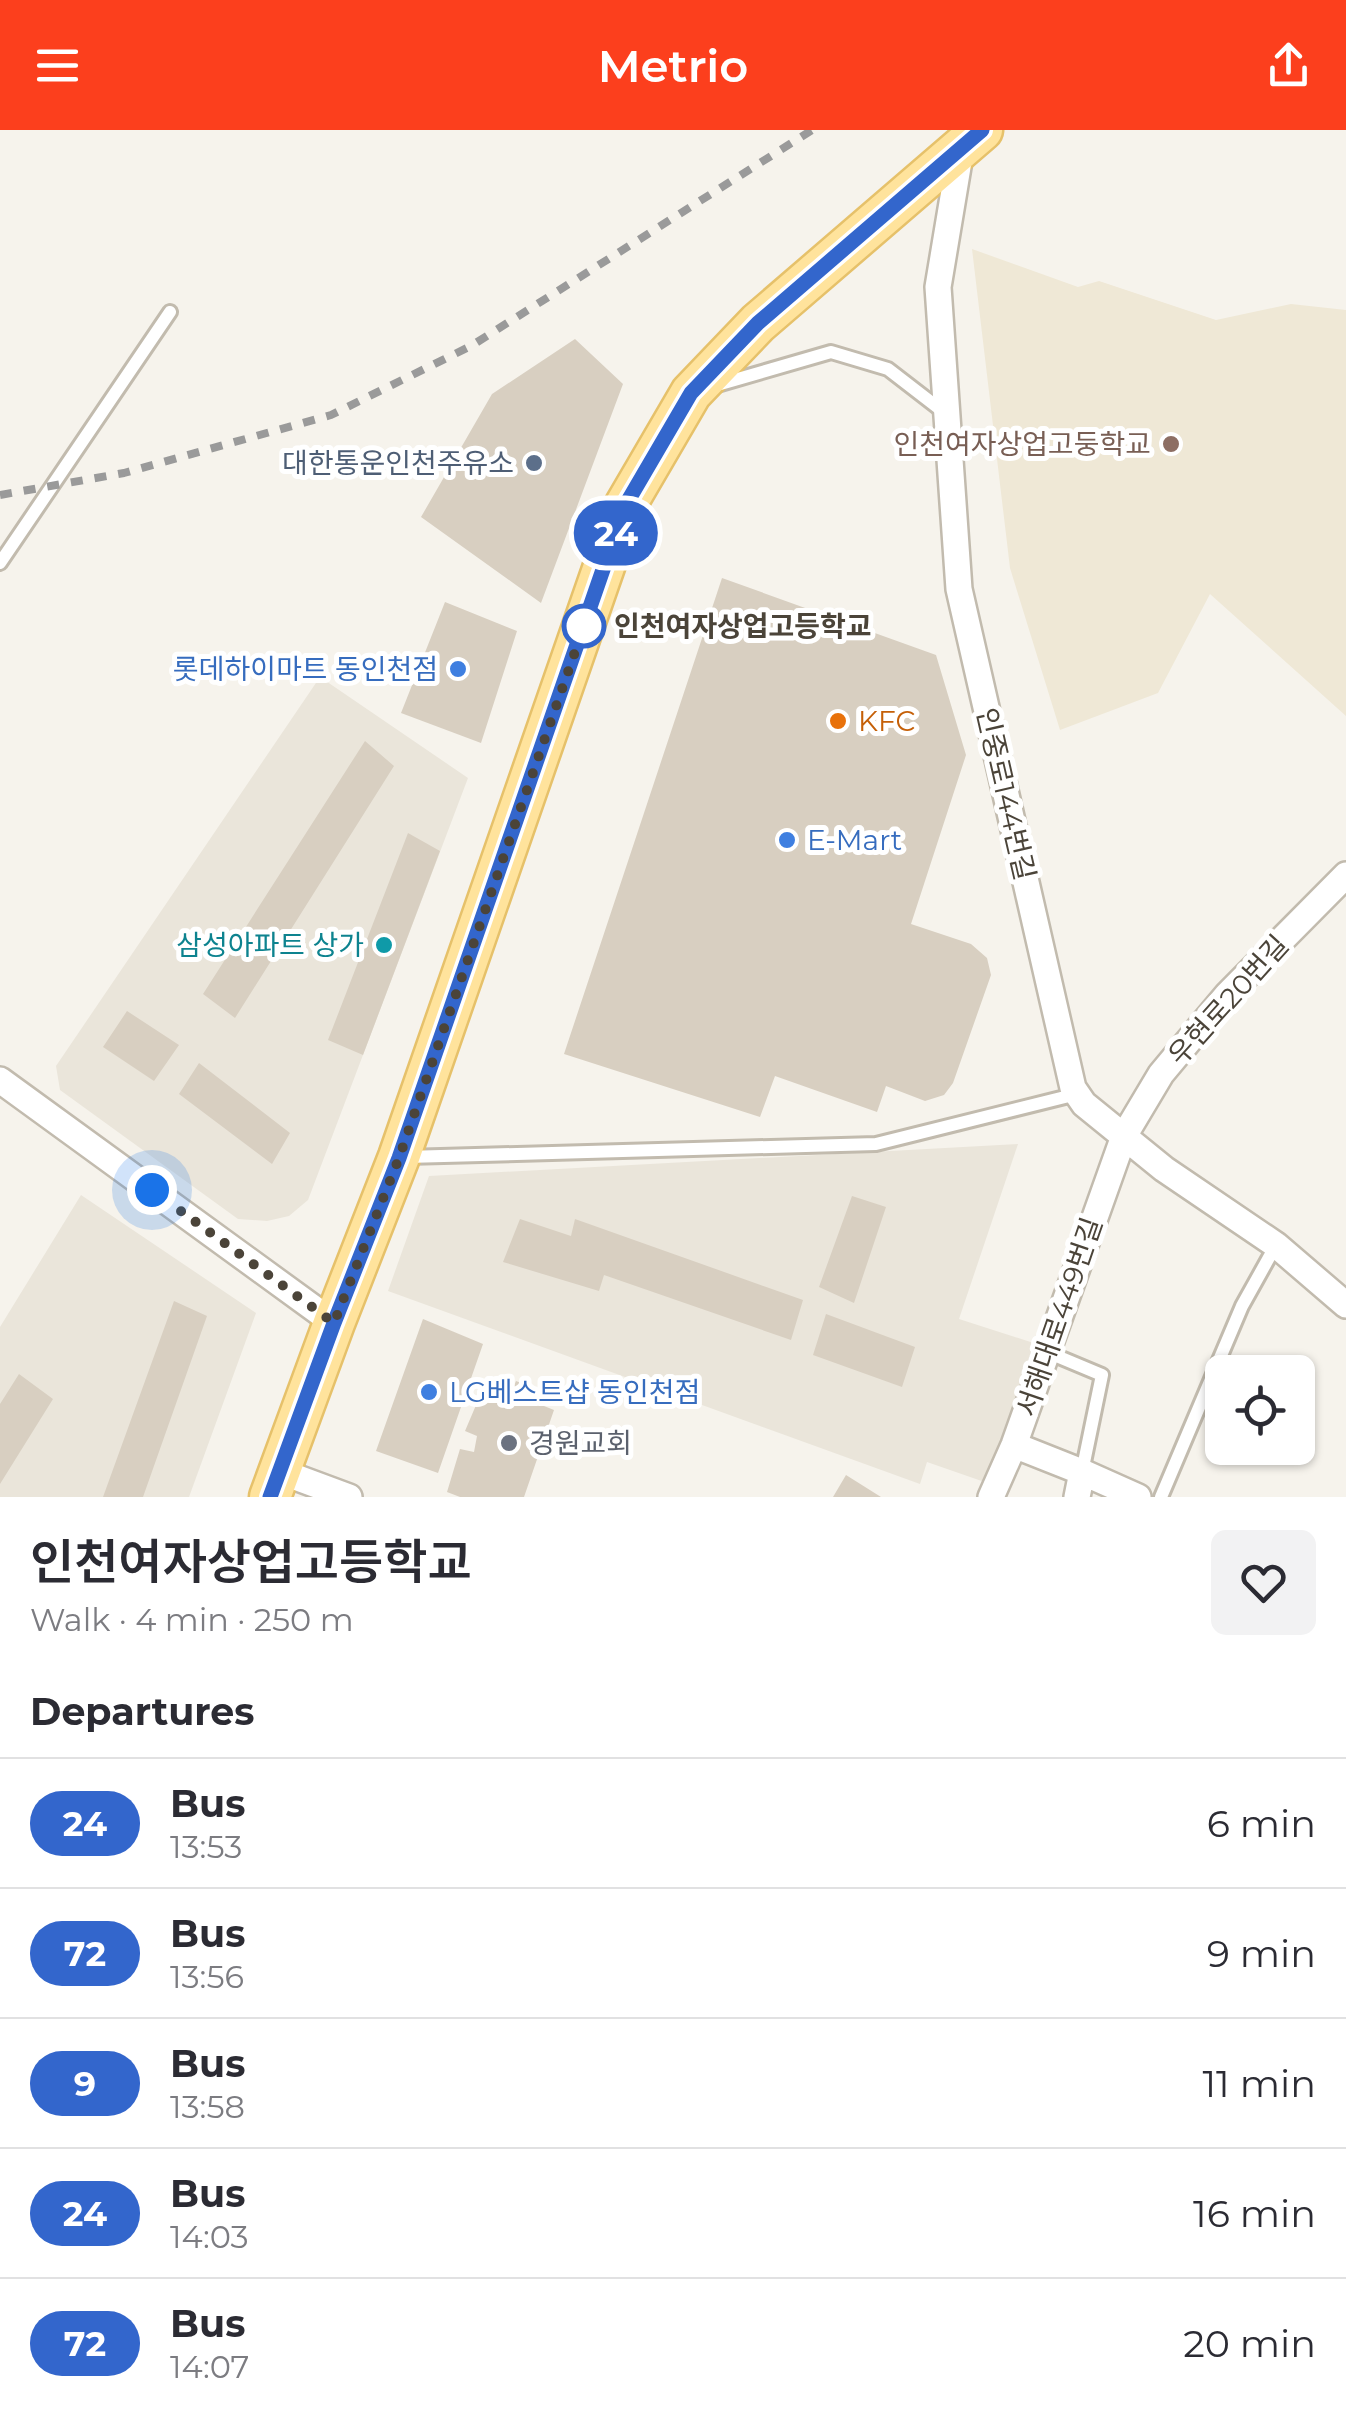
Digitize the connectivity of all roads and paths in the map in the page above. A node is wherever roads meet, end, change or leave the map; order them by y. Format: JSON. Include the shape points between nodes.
{"nodes":[{"id":1,"x":971,"y":140,"type":"edge"},
{"id":2,"x":170,"y":312,"type":"dead end"},
{"id":3,"x":691,"y":393,"type":"junction"},
{"id":4,"x":946,"y":414,"type":"junction"},
{"id":5,"x":0,"y":562,"type":"edge"},
{"id":6,"x":1346,"y":874,"type":"edge"},
{"id":7,"x":0,"y":1080,"type":"edge"},
{"id":8,"x":1077,"y":1094,"type":"junction"},
{"id":9,"x":1124,"y":1136,"type":"junction"},
{"id":10,"x":399,"y":1158,"type":"junction"},
{"id":11,"x":1276,"y":1245,"type":"junction"},
{"id":12,"x":1346,"y":1305,"type":"edge"},
{"id":13,"x":334,"y":1323,"type":"junction"},
{"id":14,"x":1047,"y":1352,"type":"junction"},
{"id":15,"x":1014,"y":1446,"type":"junction"},
{"id":16,"x":275,"y":1484,"type":"edge"},
{"id":17,"x":1080,"y":1484,"type":"edge"},
{"id":18,"x":349,"y":1497,"type":"edge"},
{"id":19,"x":991,"y":1497,"type":"edge"},
{"id":20,"x":1138,"y":1497,"type":"edge"},
{"id":21,"x":1161,"y":1497,"type":"edge"}],
"edges":[{"from":1,"to":3,"type":"main road","via":[[758,323]]},
{"from":1,"to":4,"type":"street","name":"인중로144번길","via":[[938,287]]},
{"from":2,"to":5,"type":"lane"},
{"from":3,"to":4,"type":"lane","via":[[831,352],[888,369]]},
{"from":3,"to":10,"type":"main road","via":[[625,506]]},
{"from":4,"to":8,"type":"street","name":"인중로144번길","via":[[959,589]]},
{"from":6,"to":9,"type":"street","name":"우현로20번길","via":[[1160,1074]]},
{"from":7,"to":13,"type":"street"},
{"from":8,"to":9,"type":"street"},
{"from":8,"to":10,"type":"lane","via":[[876,1144]]},
{"from":9,"to":11,"type":"street"},
{"from":9,"to":14,"type":"street","name":"서해대로449번길"},
{"from":10,"to":13,"type":"main road"},
{"from":11,"to":12,"type":"street"},
{"from":11,"to":21,"type":"lane","via":[[1242,1306]]},
{"from":13,"to":16,"type":"main road"},
{"from":14,"to":15,"type":"street","name":"서해대로449번길"},
{"from":14,"to":17,"type":"lane","via":[[1102,1375]]},
{"from":15,"to":17,"type":"street"},
{"from":15,"to":19,"type":"street","name":"서해대로449번길"},
{"from":16,"to":18,"type":"street"},
{"from":17,"to":20,"type":"street"}]}
